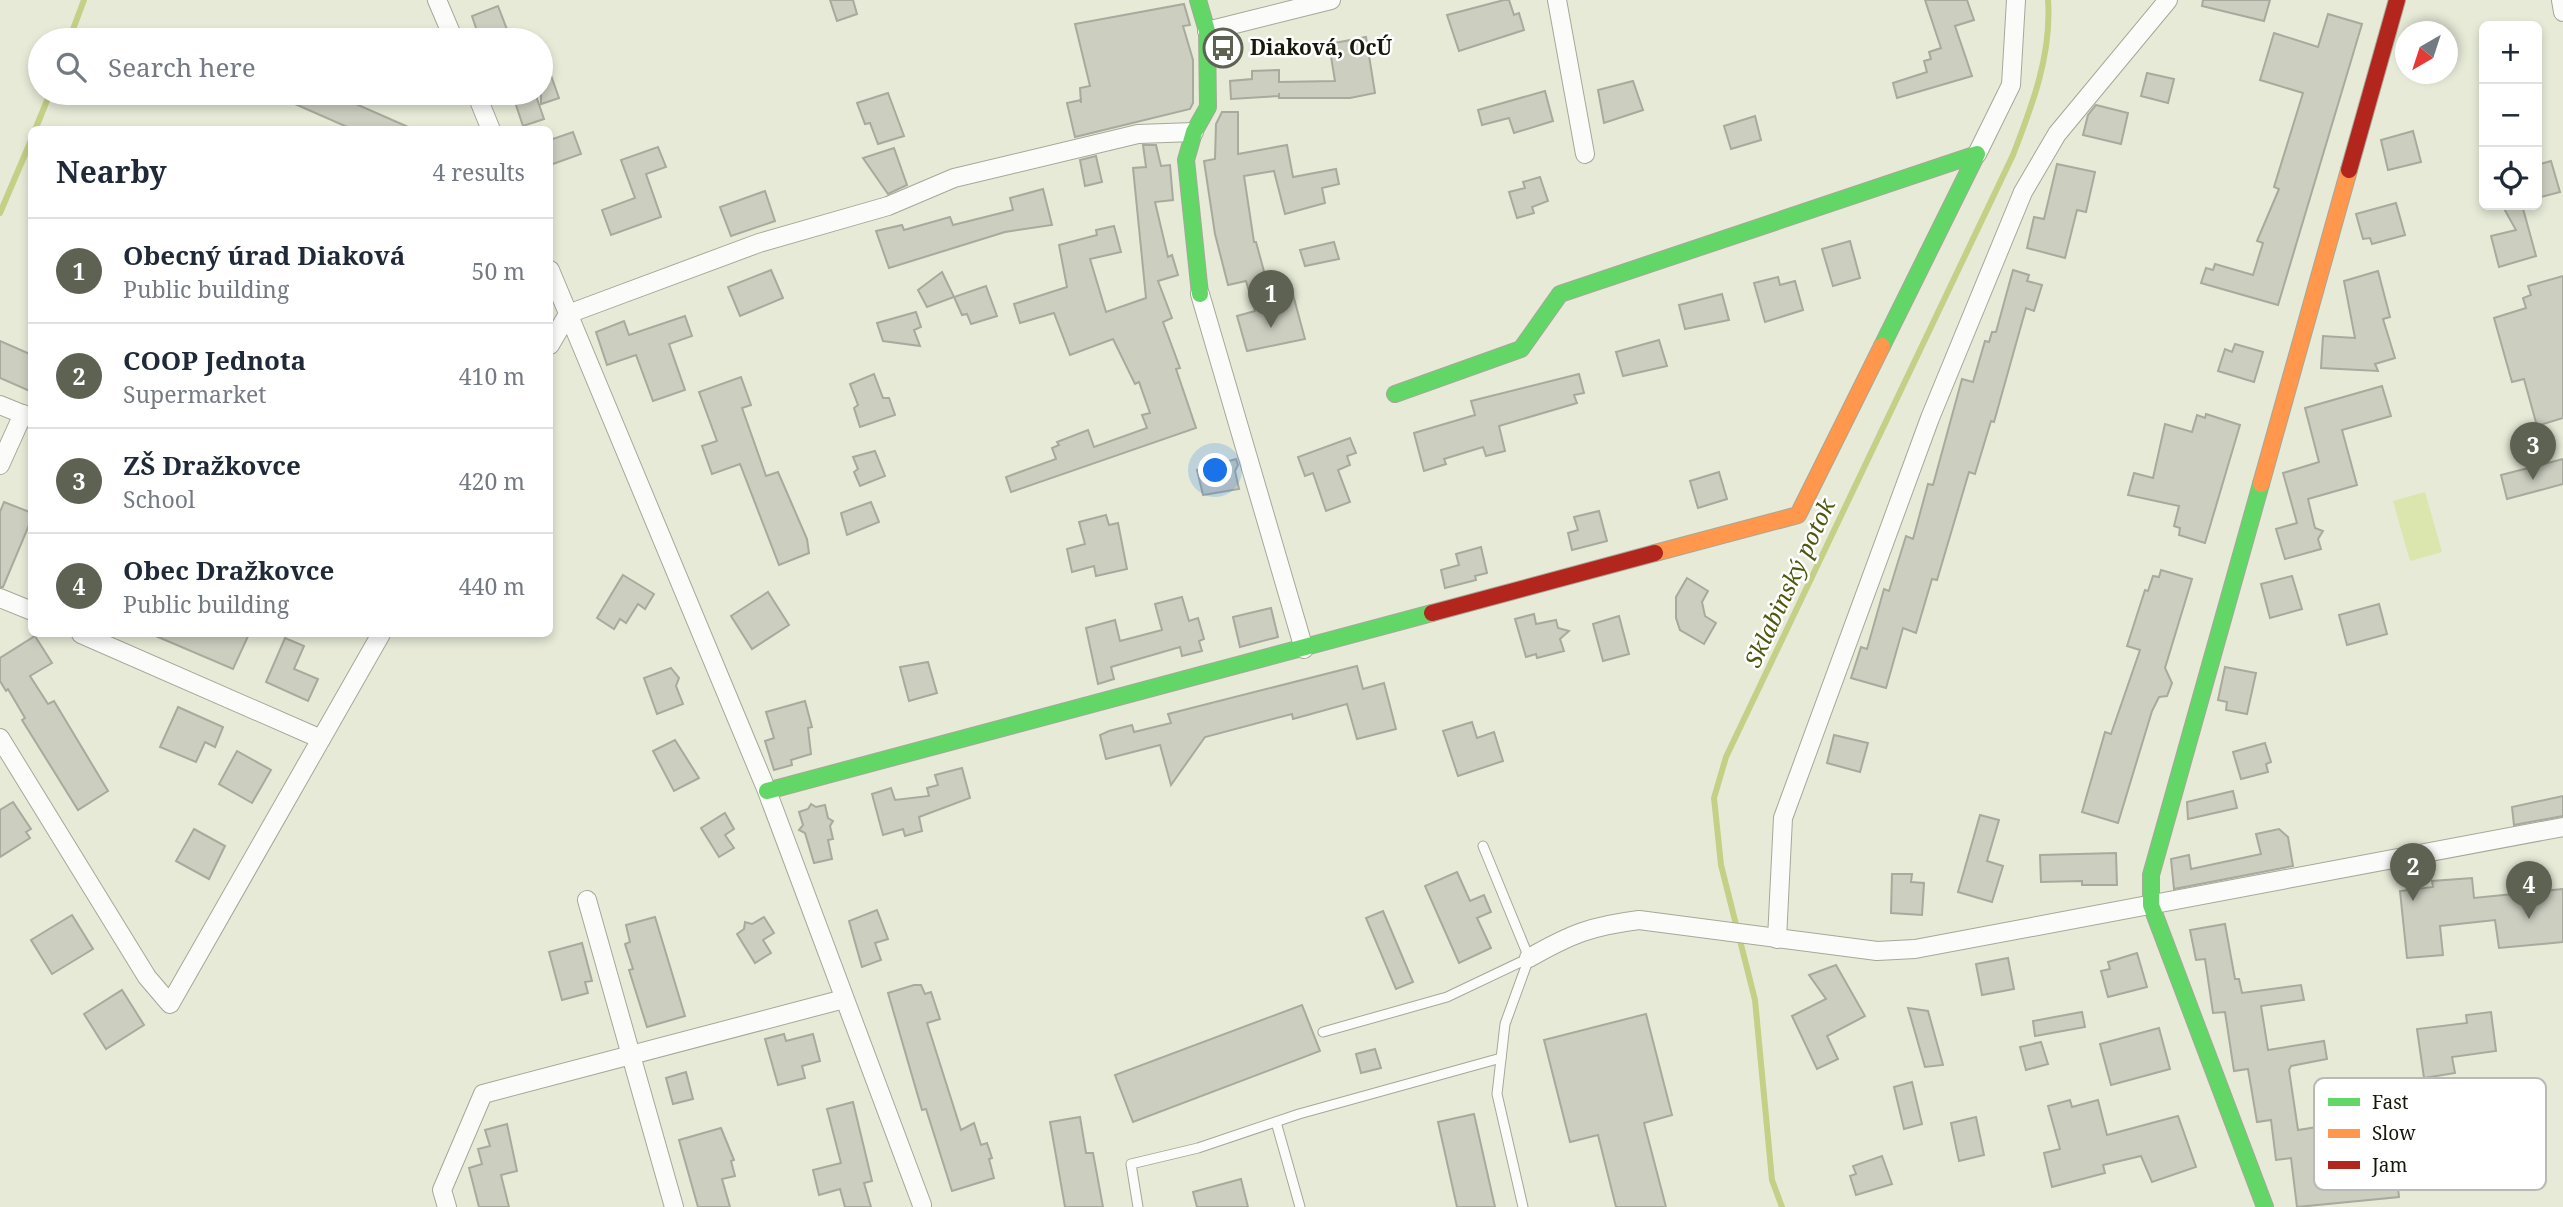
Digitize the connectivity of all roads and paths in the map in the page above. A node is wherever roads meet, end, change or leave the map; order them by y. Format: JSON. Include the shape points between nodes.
{"nodes":[{"id":1,"x":1198,"y":0,"type":"edge"},
{"id":2,"x":1331,"y":0,"type":"edge"},
{"id":3,"x":1557,"y":0,"type":"edge"},
{"id":4,"x":2016,"y":0,"type":"edge"},
{"id":5,"x":2168,"y":0,"type":"edge"},
{"id":6,"x":2397,"y":0,"type":"edge"},
{"id":7,"x":2561,"y":0,"type":"edge"},
{"id":8,"x":444,"y":2,"type":"edge"},
{"id":9,"x":2563,"y":12,"type":"edge"},
{"id":10,"x":451,"y":28,"type":"edge"},
{"id":11,"x":1207,"y":31,"type":"junction"},
{"id":12,"x":481,"y":105,"type":"edge"},
{"id":13,"x":489,"y":126,"type":"edge"},
{"id":14,"x":1195,"y":132,"type":"junction"},
{"id":15,"x":1584,"y":154,"type":"dead end"},
{"id":16,"x":1977,"y":154,"type":"junction"},
{"id":17,"x":553,"y":277,"type":"edge"},
{"id":18,"x":1200,"y":294,"type":"joint"},
{"id":19,"x":568,"y":314,"type":"junction"},
{"id":20,"x":553,"y":340,"type":"edge"},
{"id":21,"x":1395,"y":394,"type":"dead end"},
{"id":22,"x":0,"y":405,"type":"edge"},
{"id":23,"x":27,"y":416,"type":"edge"},
{"id":24,"x":0,"y":465,"type":"edge"},
{"id":25,"x":0,"y":598,"type":"edge"},
{"id":26,"x":28,"y":609,"type":"edge"},
{"id":27,"x":89,"y":637,"type":"edge"},
{"id":28,"x":379,"y":637,"type":"edge"},
{"id":29,"x":1304,"y":649,"type":"junction"},
{"id":30,"x":0,"y":738,"type":"edge"},
{"id":31,"x":321,"y":739,"type":"junction"},
{"id":32,"x":767,"y":791,"type":"junction"},
{"id":33,"x":2563,"y":827,"type":"edge"},
{"id":34,"x":1483,"y":846,"type":"dead end"},
{"id":35,"x":587,"y":900,"type":"dead end"},
{"id":36,"x":2151,"y":905,"type":"junction"},
{"id":37,"x":1772,"y":938,"type":"junction"},
{"id":38,"x":1529,"y":958,"type":"junction"},
{"id":39,"x":844,"y":999,"type":"junction"},
{"id":40,"x":1323,"y":1032,"type":"dead end"},
{"id":41,"x":632,"y":1054,"type":"junction"},
{"id":42,"x":1501,"y":1058,"type":"junction"},
{"id":43,"x":1276,"y":1122,"type":"junction"},
{"id":44,"x":922,"y":1205,"type":"dead end"},
{"id":45,"x":447,"y":1207,"type":"edge"},
{"id":46,"x":674,"y":1207,"type":"edge"},
{"id":47,"x":1138,"y":1207,"type":"edge"},
{"id":48,"x":1300,"y":1207,"type":"edge"},
{"id":49,"x":1523,"y":1207,"type":"edge"},
{"id":50,"x":2264,"y":1207,"type":"edge"}],
"edges":[{"from":1,"to":11,"type":"street"},
{"from":2,"to":11,"type":"street"},
{"from":3,"to":15,"type":"street"},
{"from":4,"to":16,"type":"street","via":[[2011,85]]},
{"from":5,"to":37,"type":"street","via":[[2057,134],[2023,192],[1930,418],[1783,818]]},
{"from":6,"to":36,"type":"street","via":[[2151,875]]},
{"from":7,"to":9,"type":"street"},
{"from":8,"to":10,"type":"street"},
{"from":11,"to":14,"type":"street","via":[[1208,107]]},
{"from":12,"to":13,"type":"street"},
{"from":14,"to":18,"type":"street","via":[[1186,160]]},
{"from":14,"to":19,"type":"street","via":[[1138,135],[954,178],[888,206],[759,243]]},
{"from":16,"to":21,"type":"street","via":[[1560,294],[1521,349]]},
{"from":16,"to":29,"type":"street","via":[[1798,514]]},
{"from":17,"to":19,"type":"street"},
{"from":18,"to":29,"type":"street"},
{"from":19,"to":20,"type":"street"},
{"from":19,"to":32,"type":"street"},
{"from":22,"to":23,"type":"street"},
{"from":23,"to":24,"type":"street"},
{"from":25,"to":26,"type":"street"},
{"from":27,"to":31,"type":"street"},
{"from":28,"to":31,"type":"street"},
{"from":29,"to":32,"type":"street"},
{"from":30,"to":31,"type":"street","via":[[147,977],[170,1004]]},
{"from":32,"to":39,"type":"street"},
{"from":33,"to":36,"type":"street"},
{"from":34,"to":38,"type":"lane"},
{"from":35,"to":41,"type":"street"},
{"from":36,"to":37,"type":"street","via":[[1915,949],[1877,951]]},
{"from":36,"to":50,"type":"street"},
{"from":37,"to":38,"type":"street","via":[[1639,920],[1571,934]]},
{"from":38,"to":40,"type":"lane","via":[[1447,997]]},
{"from":38,"to":42,"type":"lane","via":[[1505,1024]]},
{"from":39,"to":41,"type":"street"},
{"from":39,"to":44,"type":"street"},
{"from":41,"to":45,"type":"street","via":[[483,1094],[442,1190]]},
{"from":41,"to":46,"type":"street"},
{"from":42,"to":43,"type":"lane"},
{"from":42,"to":49,"type":"lane","via":[[1497,1094]]},
{"from":43,"to":47,"type":"lane","via":[[1131,1164]]},
{"from":43,"to":48,"type":"lane"}]}
